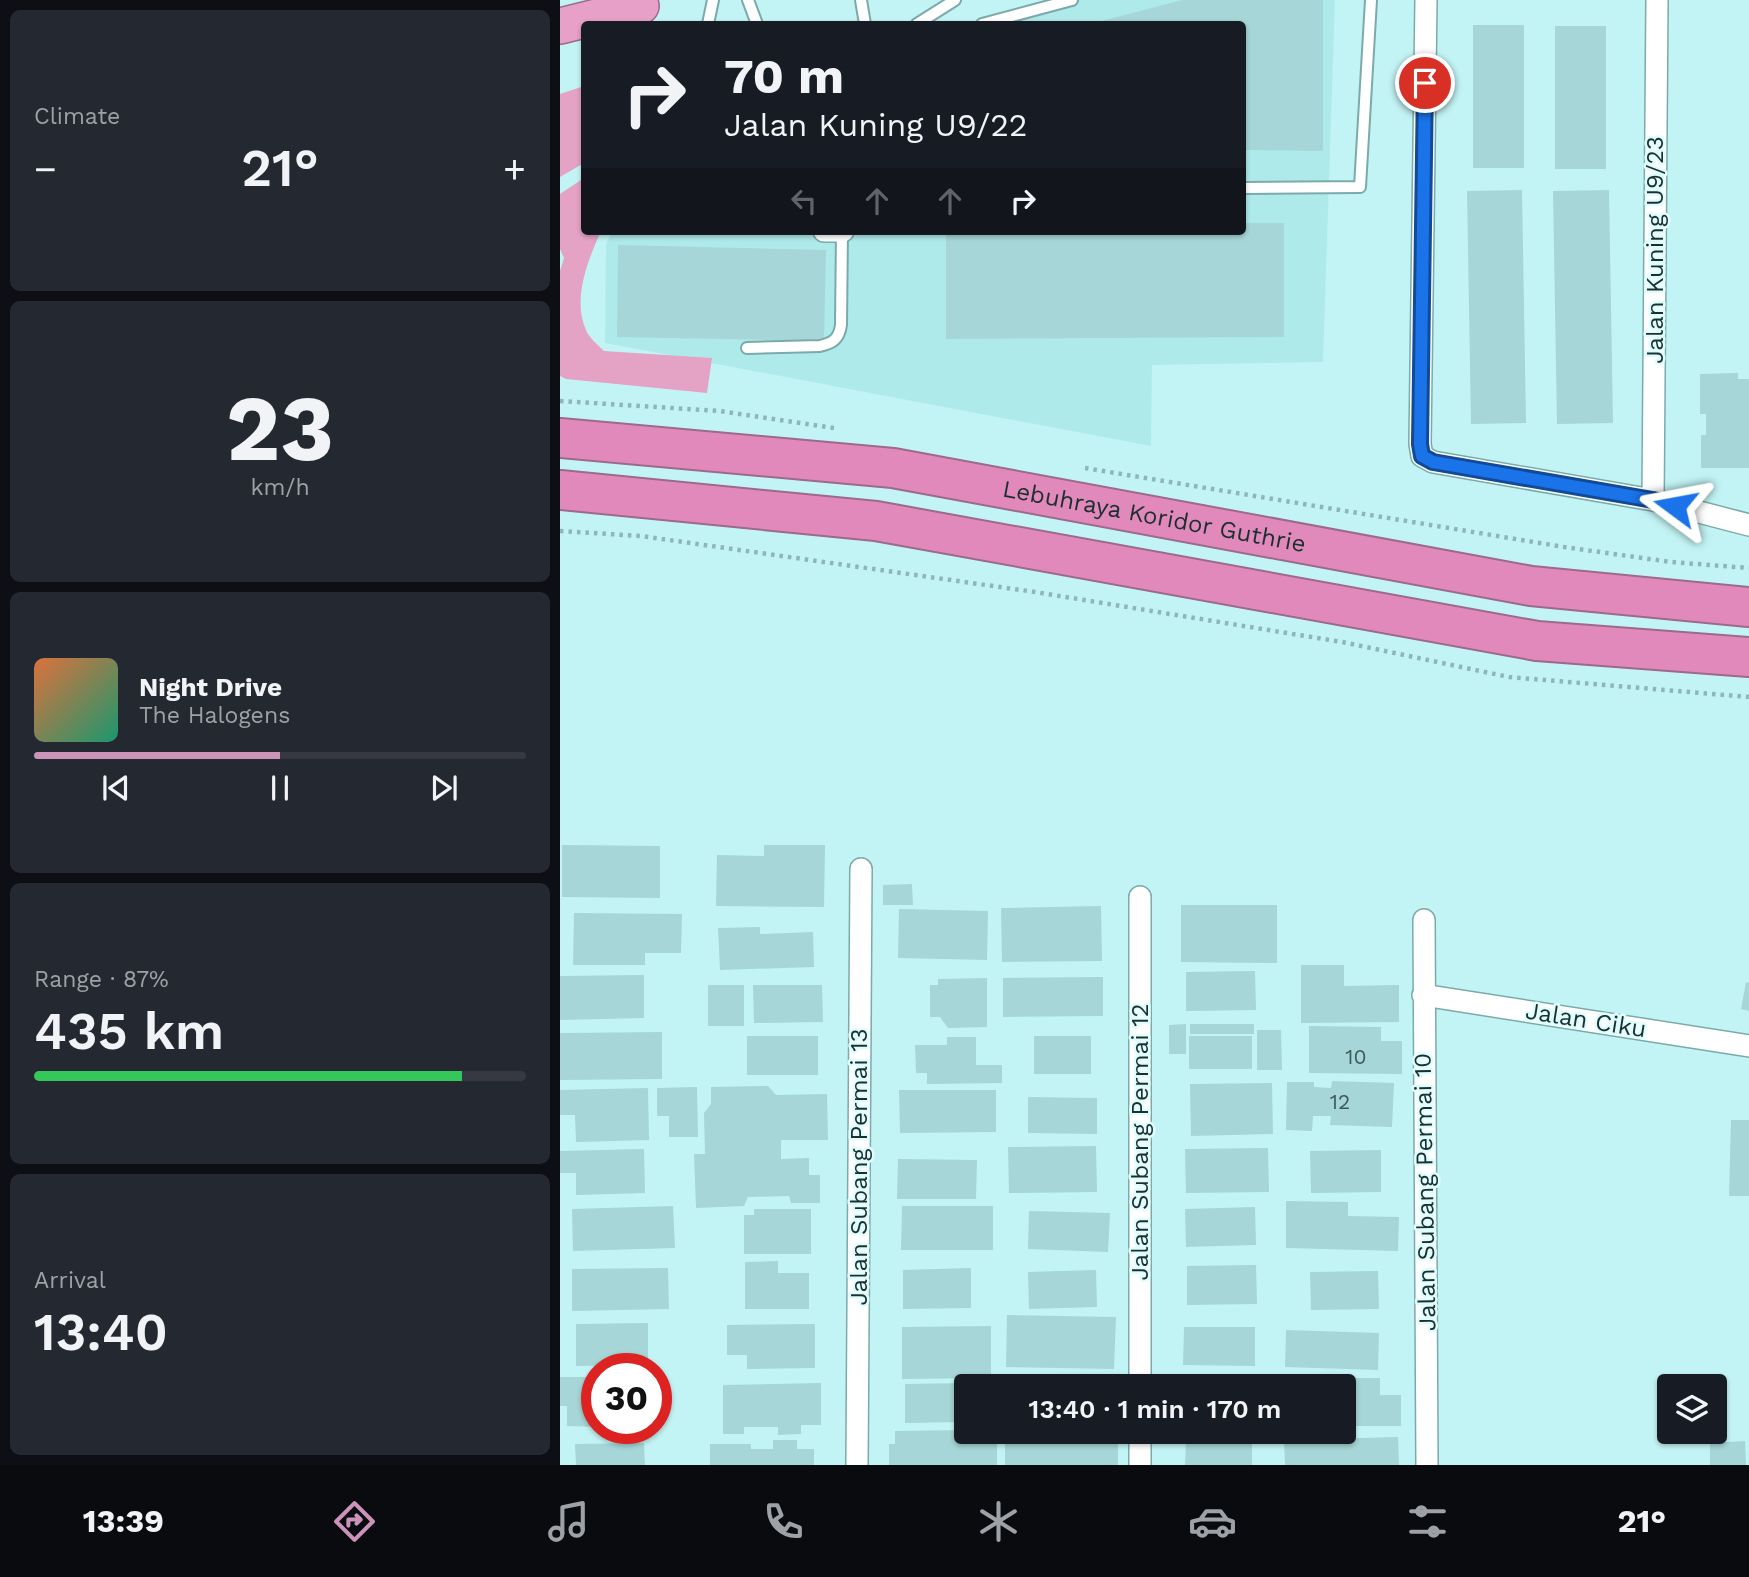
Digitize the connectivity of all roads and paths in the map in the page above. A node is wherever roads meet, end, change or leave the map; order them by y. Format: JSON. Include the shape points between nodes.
{"nodes":[{"id":1,"x":713,"y":0,"type":"edge"},
{"id":2,"x":748,"y":0,"type":"edge"},
{"id":3,"x":861,"y":0,"type":"edge"},
{"id":4,"x":873,"y":0,"type":"edge"},
{"id":5,"x":955,"y":0,"type":"edge"},
{"id":6,"x":1072,"y":0,"type":"edge"},
{"id":7,"x":1371,"y":0,"type":"edge"},
{"id":8,"x":1426,"y":0,"type":"edge"},
{"id":9,"x":1657,"y":0,"type":"edge"},
{"id":10,"x":646,"y":2,"type":"edge"},
{"id":11,"x":865,"y":19,"type":"edge"},
{"id":12,"x":598,"y":21,"type":"edge"},
{"id":13,"x":709,"y":21,"type":"edge"},
{"id":14,"x":756,"y":21,"type":"edge"},
{"id":15,"x":922,"y":21,"type":"edge"},
{"id":16,"x":993,"y":21,"type":"edge"},
{"id":17,"x":560,"y":26,"type":"edge"},
{"id":18,"x":581,"y":28,"type":"edge"},
{"id":19,"x":560,"y":36,"type":"edge"},
{"id":20,"x":1246,"y":188,"type":"edge"},
{"id":21,"x":843,"y":235,"type":"edge"},
{"id":22,"x":747,"y":348,"type":"dead end"},
{"id":23,"x":560,"y":401,"type":"edge"},
{"id":24,"x":839,"y":429,"type":"dead end"},
{"id":25,"x":560,"y":438,"type":"edge"},
{"id":26,"x":1083,"y":468,"type":"dead end"},
{"id":27,"x":560,"y":490,"type":"edge"},
{"id":28,"x":1653,"y":500,"type":"junction"},
{"id":29,"x":1749,"y":525,"type":"edge"},
{"id":30,"x":560,"y":531,"type":"edge"},
{"id":31,"x":1749,"y":568,"type":"edge"},
{"id":32,"x":1749,"y":607,"type":"edge"},
{"id":33,"x":1749,"y":657,"type":"edge"},
{"id":34,"x":1749,"y":696,"type":"edge"},
{"id":35,"x":861,"y":869,"type":"dead end"},
{"id":36,"x":1140,"y":897,"type":"dead end"},
{"id":37,"x":1424,"y":920,"type":"dead end"},
{"id":38,"x":1423,"y":995,"type":"junction"},
{"id":39,"x":1749,"y":1046,"type":"edge"},
{"id":40,"x":1140,"y":1374,"type":"edge"},
{"id":41,"x":1140,"y":1444,"type":"edge"},
{"id":42,"x":857,"y":1465,"type":"edge"},
{"id":43,"x":1140,"y":1465,"type":"edge"},
{"id":44,"x":1427,"y":1465,"type":"edge"}],
"edges":[{"from":1,"to":13,"type":"lane"},
{"from":2,"to":14,"type":"lane"},
{"from":3,"to":11,"type":"lane"},
{"from":4,"to":11,"type":"lane"},
{"from":5,"to":15,"type":"lane"},
{"from":6,"to":16,"type":"lane"},
{"from":7,"to":20,"type":"lane","via":[[1360,187]]},
{"from":8,"to":28,"type":"street","via":[[1422,456],[1433,462]]},
{"from":9,"to":28,"type":"street","name":"Jalan Kuning U9/23"},
{"from":10,"to":12,"type":"highway"},
{"from":10,"to":17,"type":"highway"},
{"from":18,"to":19,"type":"highway"},
{"from":21,"to":22,"type":"lane","via":[[837,338],[820,346]]},
{"from":23,"to":24,"type":"path","via":[[720,411]]},
{"from":25,"to":32,"type":"highway","name":"Lebuhraya Koridor Guthrie","via":[[893,468],[1531,586]]},
{"from":26,"to":31,"type":"path","via":[[1564,547]]},
{"from":27,"to":33,"type":"highway","via":[[876,521],[1537,641]]},
{"from":28,"to":29,"type":"street"},
{"from":30,"to":34,"type":"path","via":[[654,538],[1035,592],[1342,642],[1509,677]]},
{"from":35,"to":42,"type":"street","name":"Jalan Subang Permai 13"},
{"from":36,"to":40,"type":"street","name":"Jalan Subang Permai 12"},
{"from":37,"to":38,"type":"street","name":"Jalan Subang Permai 10"},
{"from":38,"to":39,"type":"street","name":"Jalan Ciku"},
{"from":38,"to":44,"type":"street","name":"Jalan Subang Permai 10"},
{"from":41,"to":43,"type":"street"}]}
